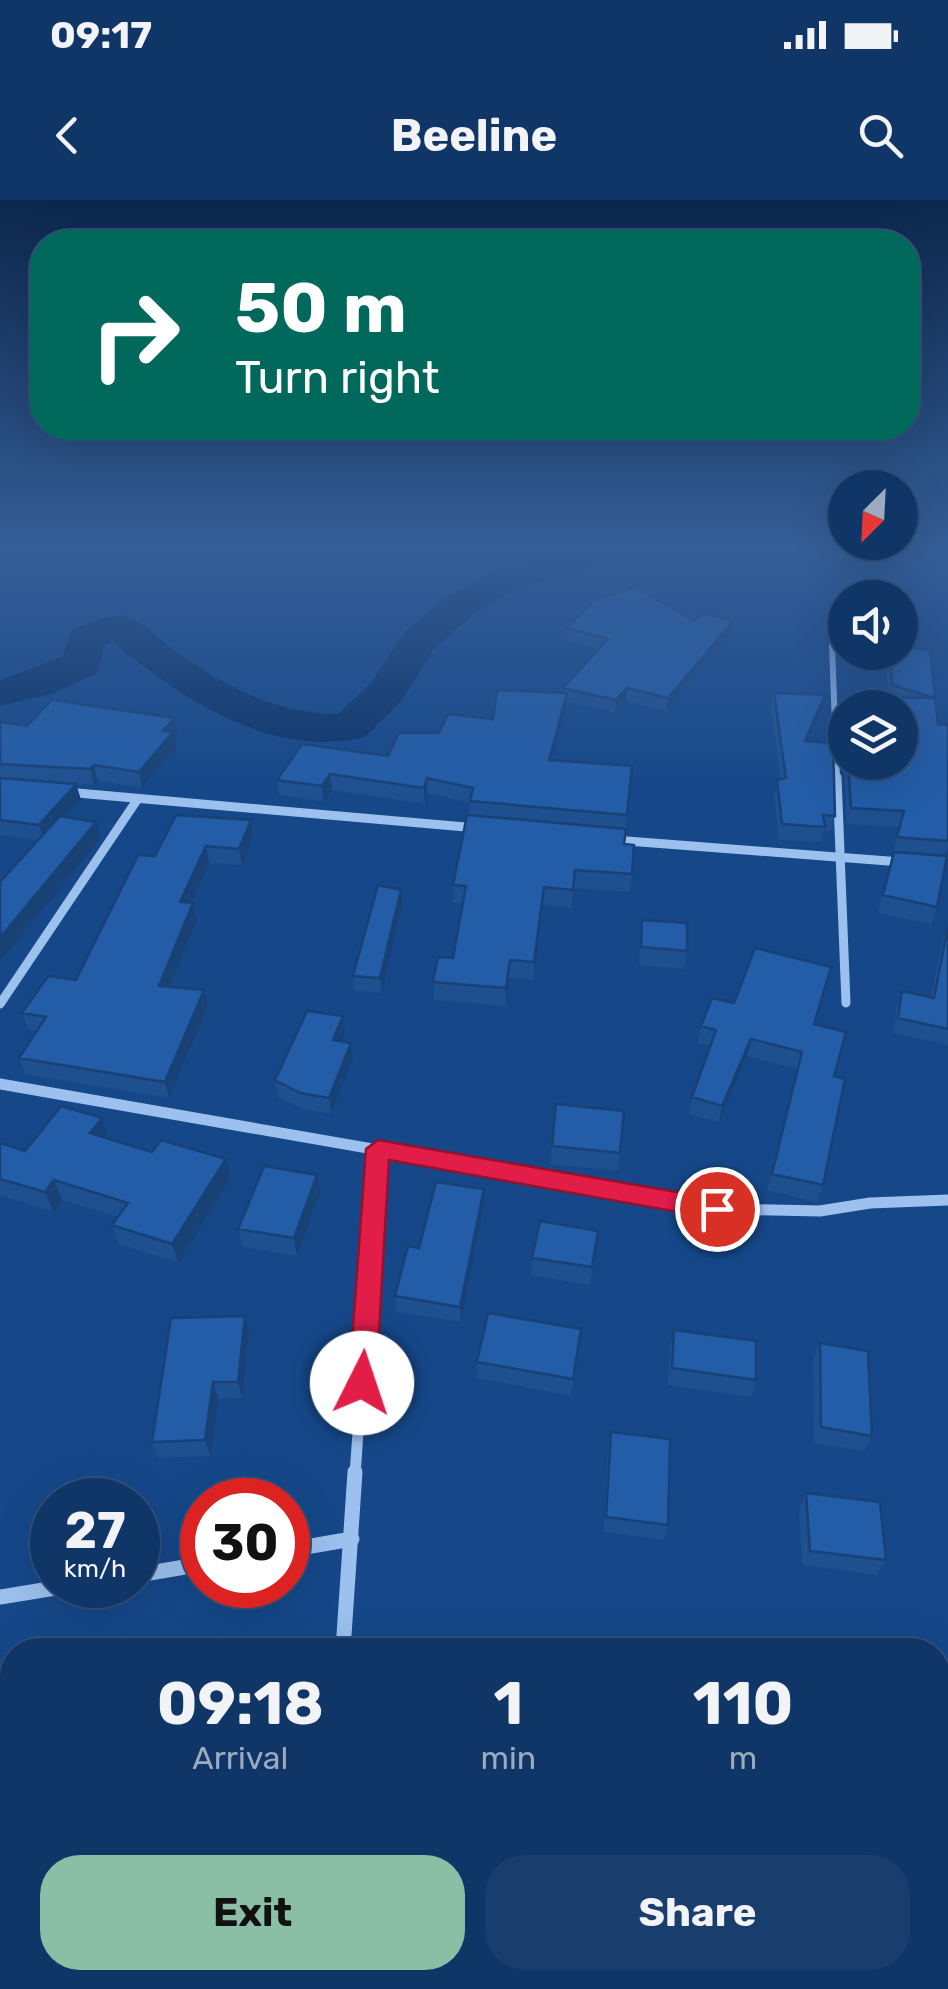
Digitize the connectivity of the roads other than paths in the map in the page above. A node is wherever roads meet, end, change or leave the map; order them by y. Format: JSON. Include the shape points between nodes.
{"nodes":[{"id":1,"x":833,"y":670,"type":"edge"},
{"id":2,"x":59,"y":791,"type":"edge"},
{"id":3,"x":137,"y":800,"type":"junction"},
{"id":4,"x":484,"y":829,"type":"edge"},
{"id":5,"x":596,"y":838,"type":"edge"},
{"id":6,"x":842,"y":857,"type":"junction"},
{"id":7,"x":913,"y":863,"type":"edge"},
{"id":8,"x":846,"y":1003,"type":"dead end"},
{"id":9,"x":0,"y":1004,"type":"edge"},
{"id":10,"x":0,"y":1084,"type":"edge"},
{"id":11,"x":378,"y":1149,"type":"junction"},
{"id":12,"x":948,"y":1200,"type":"edge"},
{"id":13,"x":352,"y":1540,"type":"junction"},
{"id":14,"x":310,"y":1547,"type":"edge"},
{"id":15,"x":30,"y":1592,"type":"edge"},
{"id":16,"x":0,"y":1597,"type":"edge"},
{"id":17,"x":344,"y":1638,"type":"edge"}],
"edges":[{"from":1,"to":6,"type":"street"},
{"from":2,"to":3,"type":"street"},
{"from":3,"to":4,"type":"street"},
{"from":3,"to":9,"type":"street"},
{"from":5,"to":6,"type":"street"},
{"from":6,"to":7,"type":"street"},
{"from":6,"to":8,"type":"street"},
{"from":10,"to":11,"type":"street"},
{"from":11,"to":12,"type":"street","via":[[717,1209],[820,1211]]},
{"from":11,"to":13,"type":"street"},
{"from":13,"to":14,"type":"street"},
{"from":13,"to":17,"type":"street"},
{"from":15,"to":16,"type":"street"}]}
